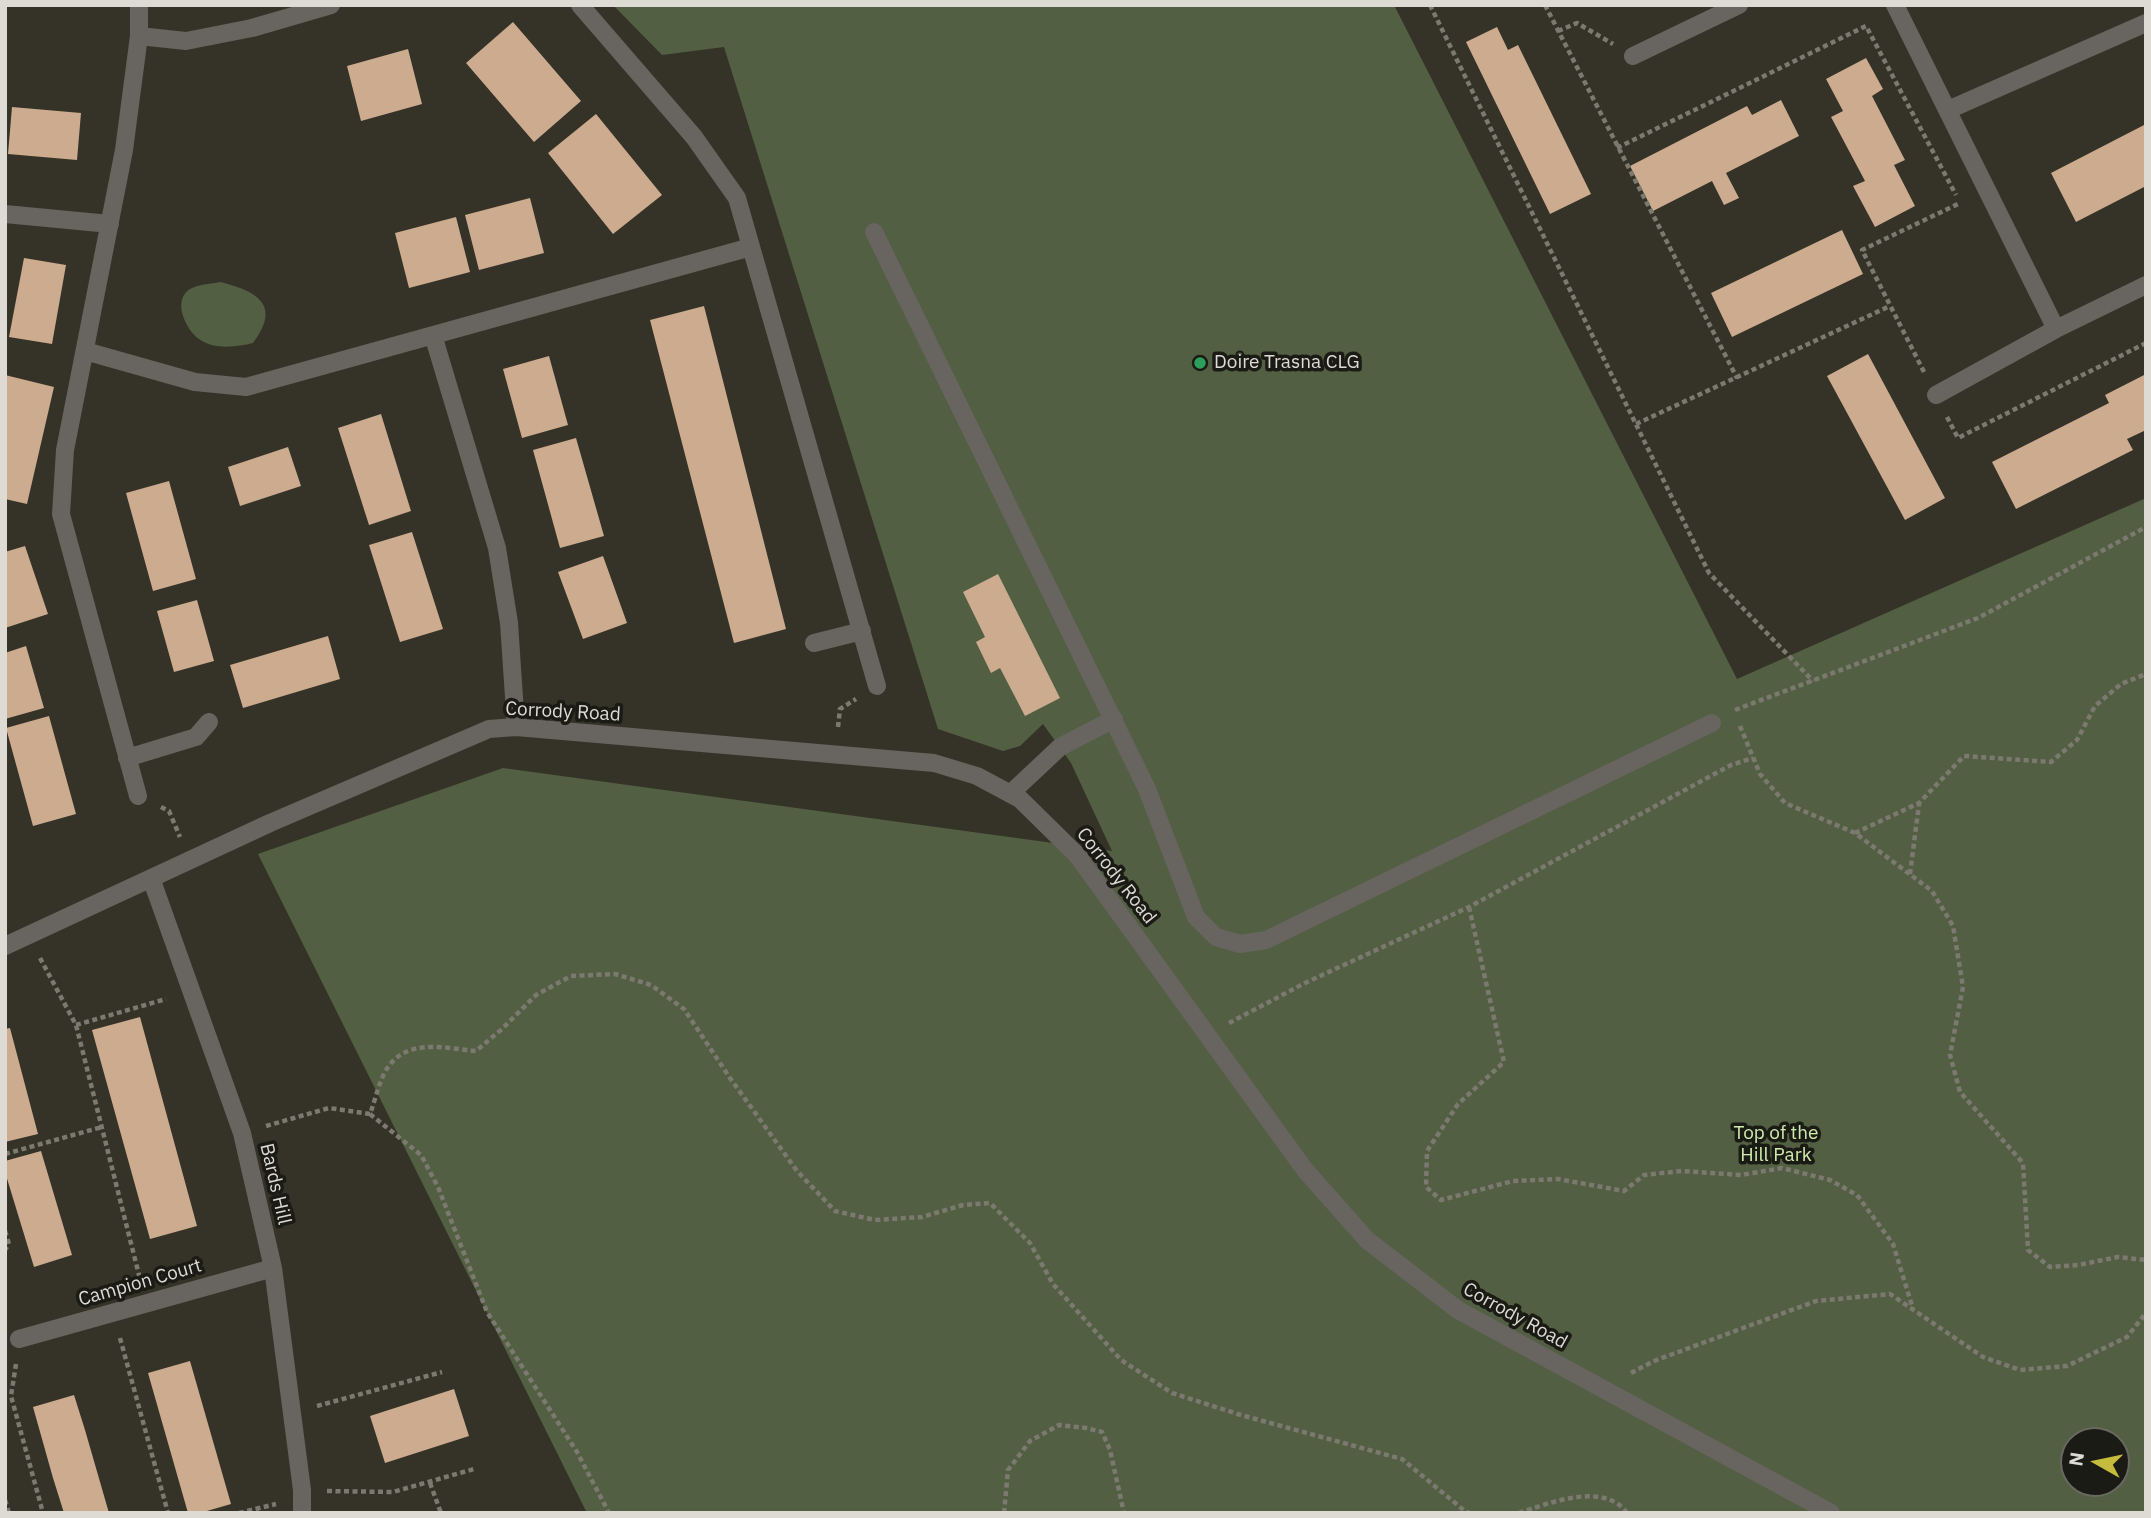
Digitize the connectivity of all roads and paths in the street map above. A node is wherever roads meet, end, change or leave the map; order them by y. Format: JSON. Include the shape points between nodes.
{"nodes":[{"id":1,"x":139,"y":5,"type":"edge"},
{"id":2,"x":331,"y":5,"type":"edge"},
{"id":3,"x":580,"y":5,"type":"edge"},
{"id":4,"x":1430,"y":5,"type":"edge"},
{"id":5,"x":1545,"y":5,"type":"edge"},
{"id":6,"x":1738,"y":5,"type":"edge"},
{"id":7,"x":1895,"y":5,"type":"edge"},
{"id":8,"x":2146,"y":23,"type":"edge"},
{"id":9,"x":1558,"y":31,"type":"junction"},
{"id":10,"x":139,"y":36,"type":"junction"},
{"id":11,"x":1633,"y":56,"type":"joint"},
{"id":12,"x":1948,"y":110,"type":"junction"},
{"id":13,"x":1618,"y":148,"type":"junction"},
{"id":14,"x":1960,"y":203,"type":"junction"},
{"id":15,"x":5,"y":214,"type":"edge"},
{"id":16,"x":1966,"y":215,"type":"dead end"},
{"id":17,"x":110,"y":224,"type":"junction"},
{"id":18,"x":874,"y":232,"type":"dead end"},
{"id":19,"x":751,"y":247,"type":"junction"},
{"id":20,"x":2146,"y":285,"type":"edge"},
{"id":21,"x":1890,"y":306,"type":"junction"},
{"id":22,"x":2056,"y":329,"type":"junction"},
{"id":23,"x":433,"y":335,"type":"junction"},
{"id":24,"x":2146,"y":343,"type":"edge"},
{"id":25,"x":85,"y":351,"type":"junction"},
{"id":26,"x":1737,"y":378,"type":"junction"},
{"id":27,"x":1936,"y":395,"type":"junction"},
{"id":28,"x":1636,"y":424,"type":"junction"},
{"id":29,"x":2146,"y":527,"type":"edge"},
{"id":30,"x":862,"y":631,"type":"junction"},
{"id":31,"x":814,"y":643,"type":"dead end"},
{"id":32,"x":2146,"y":674,"type":"edge"},
{"id":33,"x":1813,"y":681,"type":"junction"},
{"id":34,"x":877,"y":686,"type":"joint"},
{"id":35,"x":1114,"y":719,"type":"junction"},
{"id":36,"x":209,"y":722,"type":"dead end"},
{"id":37,"x":1712,"y":723,"type":"dead end"},
{"id":38,"x":516,"y":727,"type":"junction"},
{"id":39,"x":835,"y":754,"type":"junction"},
{"id":40,"x":127,"y":758,"type":"junction"},
{"id":41,"x":1754,"y":758,"type":"junction"},
{"id":42,"x":1010,"y":794,"type":"junction"},
{"id":43,"x":138,"y":796,"type":"joint"},
{"id":44,"x":1919,"y":803,"type":"junction"},
{"id":45,"x":1856,"y":832,"type":"junction"},
{"id":46,"x":191,"y":860,"type":"junction"},
{"id":47,"x":1910,"y":874,"type":"junction"},
{"id":48,"x":151,"y":878,"type":"junction"},
{"id":49,"x":1469,"y":907,"type":"junction"},
{"id":50,"x":5,"y":946,"type":"edge"},
{"id":51,"x":52,"y":979,"type":"dead end"},
{"id":52,"x":192,"y":992,"type":"junction"},
{"id":53,"x":76,"y":1025,"type":"junction"},
{"id":54,"x":1206,"y":1034,"type":"junction"},
{"id":55,"x":370,"y":1114,"type":"junction"},
{"id":56,"x":102,"y":1127,"type":"junction"},
{"id":57,"x":242,"y":1133,"type":"junction"},
{"id":58,"x":5,"y":1154,"type":"edge"},
{"id":59,"x":5,"y":1231,"type":"edge"},
{"id":60,"x":5,"y":1250,"type":"edge"},
{"id":61,"x":2146,"y":1261,"type":"edge"},
{"id":62,"x":273,"y":1268,"type":"junction"},
{"id":63,"x":146,"y":1304,"type":"junction"},
{"id":64,"x":1913,"y":1309,"type":"junction"},
{"id":65,"x":113,"y":1313,"type":"junction"},
{"id":66,"x":2146,"y":1313,"type":"edge"},
{"id":67,"x":19,"y":1339,"type":"joint"},
{"id":68,"x":442,"y":1372,"type":"dead end"},
{"id":69,"x":1603,"y":1388,"type":"junction"},
{"id":70,"x":8,"y":1397,"type":"edge"},
{"id":71,"x":292,"y":1412,"type":"junction"},
{"id":72,"x":474,"y":1469,"type":"dead end"},
{"id":73,"x":430,"y":1483,"type":"junction"},
{"id":74,"x":302,"y":1490,"type":"junction"},
{"id":75,"x":5,"y":1500,"type":"edge"},
{"id":76,"x":264,"y":1506,"type":"dead end"},
{"id":77,"x":9,"y":1513,"type":"edge"},
{"id":78,"x":43,"y":1513,"type":"edge"},
{"id":79,"x":168,"y":1513,"type":"edge"},
{"id":80,"x":239,"y":1513,"type":"edge"},
{"id":81,"x":302,"y":1513,"type":"edge"},
{"id":82,"x":441,"y":1513,"type":"edge"},
{"id":83,"x":609,"y":1513,"type":"edge"},
{"id":84,"x":1004,"y":1513,"type":"edge"},
{"id":85,"x":1124,"y":1513,"type":"edge"},
{"id":86,"x":1467,"y":1513,"type":"edge"},
{"id":87,"x":1519,"y":1513,"type":"edge"},
{"id":88,"x":1627,"y":1513,"type":"edge"},
{"id":89,"x":1831,"y":1513,"type":"edge"}],
"edges":[{"from":1,"to":10,"type":"street"},
{"from":2,"to":10,"type":"street","via":[[186,41]]},
{"from":3,"to":19,"type":"street","via":[[694,137],[737,198]]},
{"from":4,"to":28,"type":"path"},
{"from":5,"to":9,"type":"path"},
{"from":6,"to":11,"type":"street"},
{"from":7,"to":12,"type":"street"},
{"from":8,"to":12,"type":"street"},
{"from":9,"to":11,"type":"path","via":[[1577,23]]},
{"from":9,"to":13,"type":"path"},
{"from":10,"to":17,"type":"street"},
{"from":12,"to":22,"type":"street"},
{"from":13,"to":14,"type":"path","via":[[1866,26]]},
{"from":13,"to":26,"type":"path"},
{"from":14,"to":16,"type":"path"},
{"from":14,"to":21,"type":"path","via":[[1862,250]]},
{"from":15,"to":17,"type":"street"},
{"from":17,"to":25,"type":"street"},
{"from":18,"to":35,"type":"street"},
{"from":19,"to":23,"type":"street"},
{"from":19,"to":30,"type":"street"},
{"from":20,"to":22,"type":"street"},
{"from":21,"to":26,"type":"path"},
{"from":21,"to":27,"type":"path"},
{"from":22,"to":27,"type":"street"},
{"from":23,"to":25,"type":"street","via":[[246,387],[195,382]]},
{"from":23,"to":38,"type":"street","via":[[497,548],[509,623]]},
{"from":24,"to":27,"type":"path","via":[[1958,438]]},
{"from":25,"to":40,"type":"street","via":[[65,450],[61,514]]},
{"from":26,"to":28,"type":"path"},
{"from":28,"to":33,"type":"path","via":[[1709,573]]},
{"from":29,"to":33,"type":"path","via":[[1978,618]]},
{"from":30,"to":31,"type":"street"},
{"from":30,"to":34,"type":"street"},
{"from":32,"to":44,"type":"path","via":[[2121,684],[2095,706],[2077,740],[2051,762],[1965,756]]},
{"from":33,"to":41,"type":"path","via":[[1733,710]]},
{"from":34,"to":39,"type":"path","via":[[840,709]]},
{"from":35,"to":37,"type":"street","via":[[1147,789],[1196,918],[1216,937],[1240,944],[1266,940]]},
{"from":35,"to":42,"type":"street","via":[[1060,747]]},
{"from":36,"to":40,"type":"street","via":[[195,737]]},
{"from":38,"to":39,"type":"street","name":"Corrody Road"},
{"from":38,"to":46,"type":"street","name":"Corrody Road","via":[[489,729]]},
{"from":39,"to":42,"type":"street","name":"Corrody Road","via":[[934,763],[977,776]]},
{"from":40,"to":43,"type":"street"},
{"from":41,"to":45,"type":"path","via":[[1760,774],[1785,803]]},
{"from":41,"to":49,"type":"path","via":[[1731,765]]},
{"from":42,"to":54,"type":"street","name":"Corrody Road","via":[[1077,855]]},
{"from":43,"to":46,"type":"path","via":[[169,811]]},
{"from":44,"to":45,"type":"path"},
{"from":44,"to":47,"type":"path"},
{"from":45,"to":47,"type":"path"},
{"from":46,"to":48,"type":"street","name":"Corrody Road"},
{"from":47,"to":61,"type":"path","via":[[1932,891],[1953,926],[1963,988],[1951,1055],[1960,1092],[2023,1163],[2028,1250],[2050,1266],[2118,1257]]},
{"from":48,"to":50,"type":"street","name":"Corrody Road"},
{"from":48,"to":52,"type":"street","name":"Bards Hill"},
{"from":49,"to":54,"type":"path"},
{"from":49,"to":64,"type":"path","via":[[1504,1062],[1458,1104],[1427,1151],[1426,1187],[1441,1200],[1513,1181],[1558,1179],[1624,1191],[1644,1175],[1682,1171],[1741,1175],[1782,1168],[1830,1180],[1857,1195],[1893,1244]]},
{"from":51,"to":53,"type":"path"},
{"from":52,"to":53,"type":"path"},
{"from":52,"to":57,"type":"street","name":"Bards Hill"},
{"from":53,"to":56,"type":"path"},
{"from":54,"to":69,"type":"street","name":"Corrody Road","via":[[1306,1170],[1367,1240],[1458,1310]]},
{"from":55,"to":57,"type":"path","via":[[329,1108]]},
{"from":55,"to":83,"type":"path","via":[[421,1155],[487,1312],[577,1452]]},
{"from":55,"to":86,"type":"path","via":[[386,1070],[404,1051],[425,1047],[477,1051],[536,995],[571,976],[615,974],[651,985],[684,1009],[797,1171],[835,1211],[875,1220],[922,1217],[989,1203],[1030,1243],[1053,1284],[1121,1360],[1172,1393],[1402,1459]]},
{"from":56,"to":58,"type":"path"},
{"from":56,"to":63,"type":"path"},
{"from":57,"to":62,"type":"street","name":"Bards Hill"},
{"from":59,"to":60,"type":"path","via":[[9,1244]]},
{"from":62,"to":63,"type":"street","name":"Campion Court"},
{"from":62,"to":71,"type":"street","name":"Bards Hill"},
{"from":63,"to":65,"type":"street","name":"Campion Court"},
{"from":64,"to":66,"type":"path","via":[[1983,1357],[2020,1370],[2067,1366],[2127,1337]]},
{"from":64,"to":69,"type":"path","via":[[1890,1294],[1816,1301],[1654,1361]]},
{"from":65,"to":67,"type":"street","name":"Campion Court"},
{"from":65,"to":79,"type":"path"},
{"from":67,"to":70,"type":"path"},
{"from":68,"to":71,"type":"path"},
{"from":69,"to":89,"type":"street","name":"Corrody Road"},
{"from":70,"to":78,"type":"path"},
{"from":71,"to":74,"type":"street","name":"Bards Hill"},
{"from":72,"to":73,"type":"path"},
{"from":73,"to":74,"type":"path","via":[[393,1492]]},
{"from":73,"to":82,"type":"path"},
{"from":74,"to":81,"type":"street","name":"Bards Hill"},
{"from":75,"to":77,"type":"path"},
{"from":76,"to":80,"type":"path"},
{"from":84,"to":85,"type":"path","via":[[1009,1470],[1030,1441],[1059,1425],[1102,1432]]},
{"from":87,"to":88,"type":"path","via":[[1592,1495],[1622,1505]]}]}
